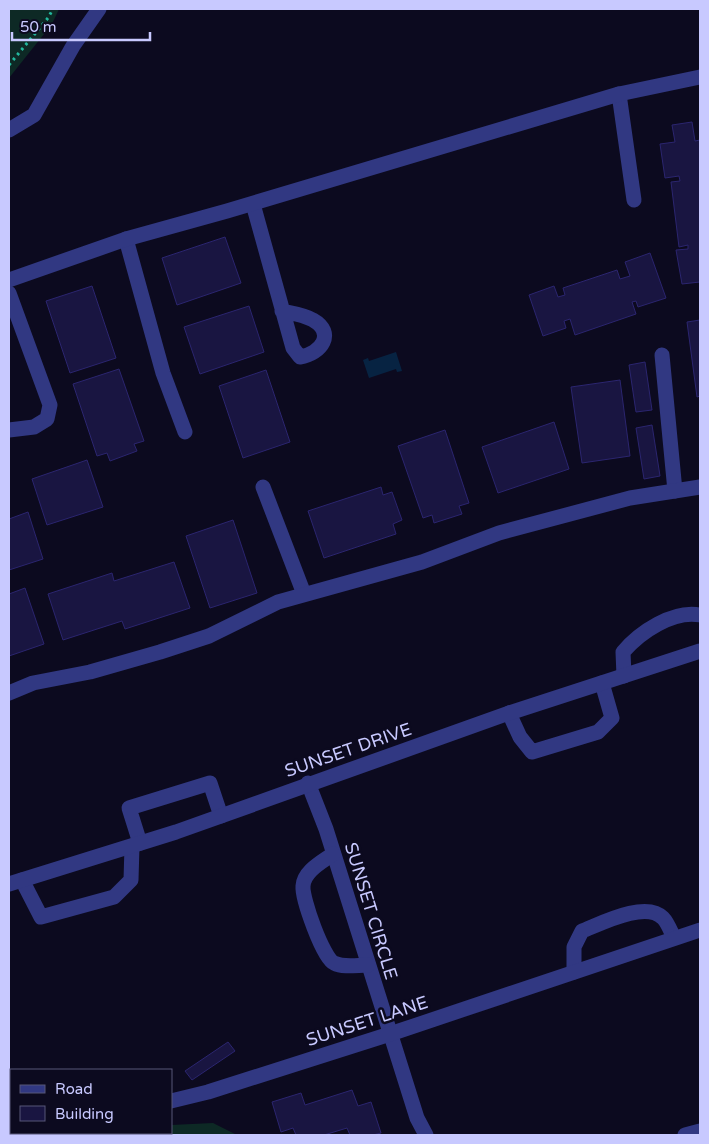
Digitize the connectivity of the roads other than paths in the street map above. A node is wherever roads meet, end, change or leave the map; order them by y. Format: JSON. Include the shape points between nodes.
{"nodes":[{"id":1,"x":98,"y":9,"type":"edge"},
{"id":2,"x":700,"y":77,"type":"edge"},
{"id":3,"x":619,"y":94,"type":"junction"},
{"id":4,"x":9,"y":130,"type":"edge"},
{"id":5,"x":634,"y":200,"type":"dead end"},
{"id":6,"x":253,"y":204,"type":"junction"},
{"id":7,"x":126,"y":239,"type":"junction"},
{"id":8,"x":9,"y":280,"type":"edge"},
{"id":9,"x":9,"y":294,"type":"edge"},
{"id":10,"x":282,"y":311,"type":"dead end"},
{"id":11,"x":662,"y":355,"type":"dead end"},
{"id":12,"x":9,"y":430,"type":"edge"},
{"id":13,"x":185,"y":432,"type":"dead end"},
{"id":14,"x":700,"y":486,"type":"edge"},
{"id":15,"x":263,"y":487,"type":"dead end"},
{"id":16,"x":675,"y":491,"type":"junction"},
{"id":17,"x":304,"y":594,"type":"junction"},
{"id":18,"x":700,"y":615,"type":"edge"},
{"id":19,"x":700,"y":652,"type":"edge"},
{"id":20,"x":624,"y":676,"type":"junction"},
{"id":21,"x":602,"y":683,"type":"junction"},
{"id":22,"x":9,"y":693,"type":"edge"},
{"id":23,"x":509,"y":713,"type":"junction"},
{"id":24,"x":308,"y":783,"type":"junction"},
{"id":25,"x":221,"y":816,"type":"junction"},
{"id":26,"x":136,"y":844,"type":"junction"},
{"id":27,"x":333,"y":854,"type":"junction"},
{"id":28,"x":15,"y":882,"type":"edge"},
{"id":29,"x":700,"y":930,"type":"edge"},
{"id":30,"x":674,"y":938,"type":"junction"},
{"id":31,"x":368,"y":965,"type":"junction"},
{"id":32,"x":574,"y":972,"type":"junction"},
{"id":33,"x":390,"y":1034,"type":"junction"},
{"id":34,"x":172,"y":1102,"type":"edge"},
{"id":35,"x":700,"y":1131,"type":"edge"},
{"id":36,"x":426,"y":1135,"type":"edge"},
{"id":37,"x":686,"y":1135,"type":"edge"}],
"edges":[{"from":1,"to":4,"type":"street","via":[[34,115]]},
{"from":2,"to":3,"type":"street"},
{"from":3,"to":5,"type":"street"},
{"from":3,"to":6,"type":"street"},
{"from":6,"to":7,"type":"street"},
{"from":6,"to":10,"type":"street"},
{"from":7,"to":8,"type":"street"},
{"from":7,"to":13,"type":"street","via":[[163,372]]},
{"from":9,"to":12,"type":"street","via":[[50,405],[47,419],[34,427]]},
{"from":11,"to":16,"type":"street"},
{"from":14,"to":16,"type":"street"},
{"from":15,"to":17,"type":"street"},
{"from":16,"to":17,"type":"street","via":[[630,498],[499,534],[422,562]]},
{"from":17,"to":22,"type":"street","via":[[278,602],[209,636],[90,672],[33,683]]},
{"from":18,"to":20,"type":"street","via":[[689,612],[633,640],[624,652]]},
{"from":19,"to":20,"type":"street","name":"SUNSET DRIVE"},
{"from":20,"to":21,"type":"street","name":"SUNSET DRIVE"},
{"from":21,"to":23,"type":"street","name":"SUNSET DRIVE"},
{"from":21,"to":23,"type":"street","via":[[612,718],[598,732],[532,752]]},
{"from":23,"to":24,"type":"street","name":"SUNSET DRIVE"},
{"from":24,"to":25,"type":"street","name":"SUNSET DRIVE"},
{"from":24,"to":27,"type":"street","name":"SUNSET CIRCLE"},
{"from":25,"to":26,"type":"street","name":"SUNSET DRIVE"},
{"from":25,"to":26,"type":"street","via":[[210,783],[129,808]]},
{"from":26,"to":28,"type":"street","name":"SUNSET DRIVE"},
{"from":26,"to":28,"type":"street","via":[[131,880],[114,897],[41,917]]},
{"from":27,"to":31,"type":"street","name":"SUNSET CIRCLE"},
{"from":27,"to":31,"type":"street","via":[[310,871],[303,886],[310,915],[332,963]]},
{"from":29,"to":30,"type":"street","name":"SUNSET LANE"},
{"from":30,"to":32,"type":"street","name":"SUNSET LANE"},
{"from":30,"to":32,"type":"street","via":[[662,917],[652,912],[635,911],[582,931],[574,947]]},
{"from":31,"to":33,"type":"street","name":"SUNSET CIRCLE"},
{"from":32,"to":33,"type":"street","name":"SUNSET LANE"},
{"from":33,"to":34,"type":"street","name":"SUNSET LANE"},
{"from":33,"to":36,"type":"street","name":"SUNSET CIRCLE","via":[[417,1118]]},
{"from":35,"to":37,"type":"street"}]}
